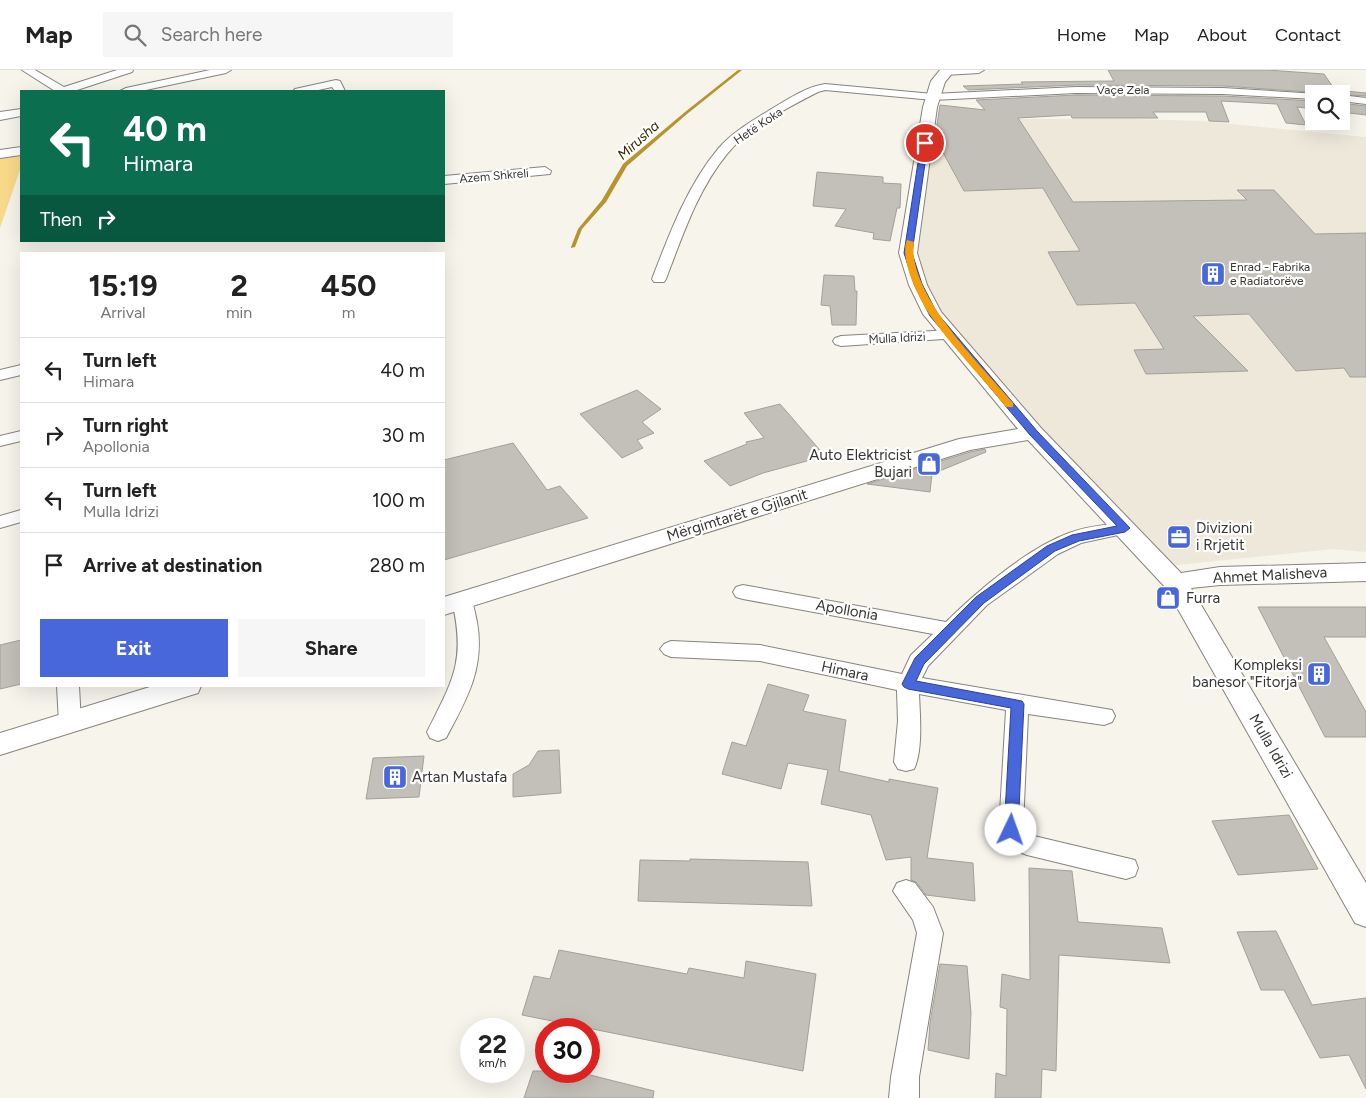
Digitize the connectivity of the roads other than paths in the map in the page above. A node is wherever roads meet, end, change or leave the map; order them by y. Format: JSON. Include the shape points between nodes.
{"nodes":[{"id":1,"x":27,"y":70,"type":"edge"},
{"id":2,"x":128,"y":70,"type":"edge"},
{"id":3,"x":226,"y":70,"type":"edge"},
{"id":4,"x":336,"y":70,"type":"edge"},
{"id":5,"x":979,"y":70,"type":"edge"},
{"id":6,"x":947,"y":71,"type":"edge"},
{"id":7,"x":338,"y":87,"type":"edge"},
{"id":8,"x":60,"y":90,"type":"edge"},
{"id":9,"x":65,"y":90,"type":"edge"},
{"id":10,"x":131,"y":90,"type":"edge"},
{"id":11,"x":309,"y":90,"type":"edge"},
{"id":12,"x":1305,"y":95,"type":"edge"},
{"id":13,"x":933,"y":97,"type":"junction"},
{"id":14,"x":1350,"y":99,"type":"edge"},
{"id":15,"x":1366,"y":100,"type":"edge"},
{"id":16,"x":20,"y":113,"type":"edge"},
{"id":17,"x":0,"y":116,"type":"edge"},
{"id":18,"x":20,"y":151,"type":"edge"},
{"id":19,"x":0,"y":154,"type":"edge"},
{"id":20,"x":545,"y":171,"type":"dead end"},
{"id":21,"x":445,"y":180,"type":"edge"},
{"id":22,"x":659,"y":279,"type":"dead end"},
{"id":23,"x":952,"y":335,"type":"junction"},
{"id":24,"x":841,"y":341,"type":"dead end"},
{"id":25,"x":20,"y":370,"type":"edge"},
{"id":26,"x":0,"y":374,"type":"edge"},
{"id":27,"x":1033,"y":433,"type":"junction"},
{"id":28,"x":20,"y":436,"type":"edge"},
{"id":29,"x":0,"y":441,"type":"edge"},
{"id":30,"x":20,"y":516,"type":"edge"},
{"id":31,"x":0,"y":522,"type":"edge"},
{"id":32,"x":1125,"y":528,"type":"junction"},
{"id":33,"x":1366,"y":572,"type":"edge"},
{"id":34,"x":1174,"y":582,"type":"junction"},
{"id":35,"x":743,"y":592,"type":"dead end"},
{"id":36,"x":453,"y":604,"type":"edge"},
{"id":37,"x":950,"y":630,"type":"junction"},
{"id":38,"x":671,"y":649,"type":"dead end"},
{"id":39,"x":908,"y":684,"type":"junction"},
{"id":40,"x":68,"y":687,"type":"edge"},
{"id":41,"x":185,"y":687,"type":"edge"},
{"id":42,"x":1017,"y":704,"type":"junction"},
{"id":43,"x":1104,"y":716,"type":"dead end"},
{"id":44,"x":70,"y":723,"type":"junction"},
{"id":45,"x":438,"y":732,"type":"dead end"},
{"id":46,"x":0,"y":744,"type":"edge"},
{"id":47,"x":906,"y":762,"type":"dead end"},
{"id":48,"x":1126,"y":868,"type":"dead end"},
{"id":49,"x":906,"y":891,"type":"dead end"},
{"id":50,"x":1366,"y":913,"type":"edge"},
{"id":51,"x":904,"y":1098,"type":"edge"}],
"edges":[{"from":1,"to":8,"type":"street"},
{"from":2,"to":9,"type":"street"},
{"from":3,"to":10,"type":"street"},
{"from":4,"to":7,"type":"street"},
{"from":5,"to":6,"type":"street"},
{"from":6,"to":13,"type":"street","name":"Mulla Idrizi","via":[[938,81]]},
{"from":7,"to":11,"type":"street"},
{"from":12,"to":13,"type":"street","name":"Vaçe Zela","via":[[1223,90],[1076,90]]},
{"from":13,"to":22,"type":"street","name":"Hetë Koka","via":[[815,89],[747,130],[723,151],[710,171],[683,221]]},
{"from":13,"to":23,"type":"street","name":"Mulla Idrizi","via":[[908,253],[918,284],[933,314]]},
{"from":14,"to":15,"type":"street"},
{"from":16,"to":17,"type":"street"},
{"from":18,"to":19,"type":"street"},
{"from":20,"to":21,"type":"street","name":"Azem Shkreli"},
{"from":23,"to":24,"type":"street","name":"Mulla Idrizi"},
{"from":23,"to":27,"type":"street","name":"Mulla Idrizi"},
{"from":25,"to":26,"type":"street"},
{"from":27,"to":32,"type":"street","name":"Mulla Idrizi"},
{"from":27,"to":36,"type":"street","name":"Mërgimtarët e Gjilanit","via":[[967,444]]},
{"from":28,"to":29,"type":"street"},
{"from":30,"to":31,"type":"street"},
{"from":32,"to":34,"type":"street","name":"Mulla Idrizi"},
{"from":32,"to":37,"type":"street","via":[[1076,538],[1051,548],[980,600]]},
{"from":33,"to":34,"type":"street","name":"Ahmet Malisheva","via":[[1220,576]]},
{"from":34,"to":50,"type":"street","name":"Mulla Idrizi"},
{"from":35,"to":37,"type":"street","name":"Apollonia"},
{"from":36,"to":45,"type":"street","via":[[467,621],[470,648],[466,674]]},
{"from":37,"to":39,"type":"street","via":[[919,661]]},
{"from":38,"to":39,"type":"street","name":"Himara","via":[[760,653]]},
{"from":39,"to":42,"type":"street","name":"Himara"},
{"from":39,"to":47,"type":"street"},
{"from":40,"to":44,"type":"street"},
{"from":41,"to":44,"type":"street"},
{"from":42,"to":43,"type":"street","name":"Himara"},
{"from":42,"to":48,"type":"street","via":[[1011,830],[1027,845]]},
{"from":44,"to":46,"type":"street"},
{"from":49,"to":51,"type":"street","via":[[924,915],[930,933]]}]}
